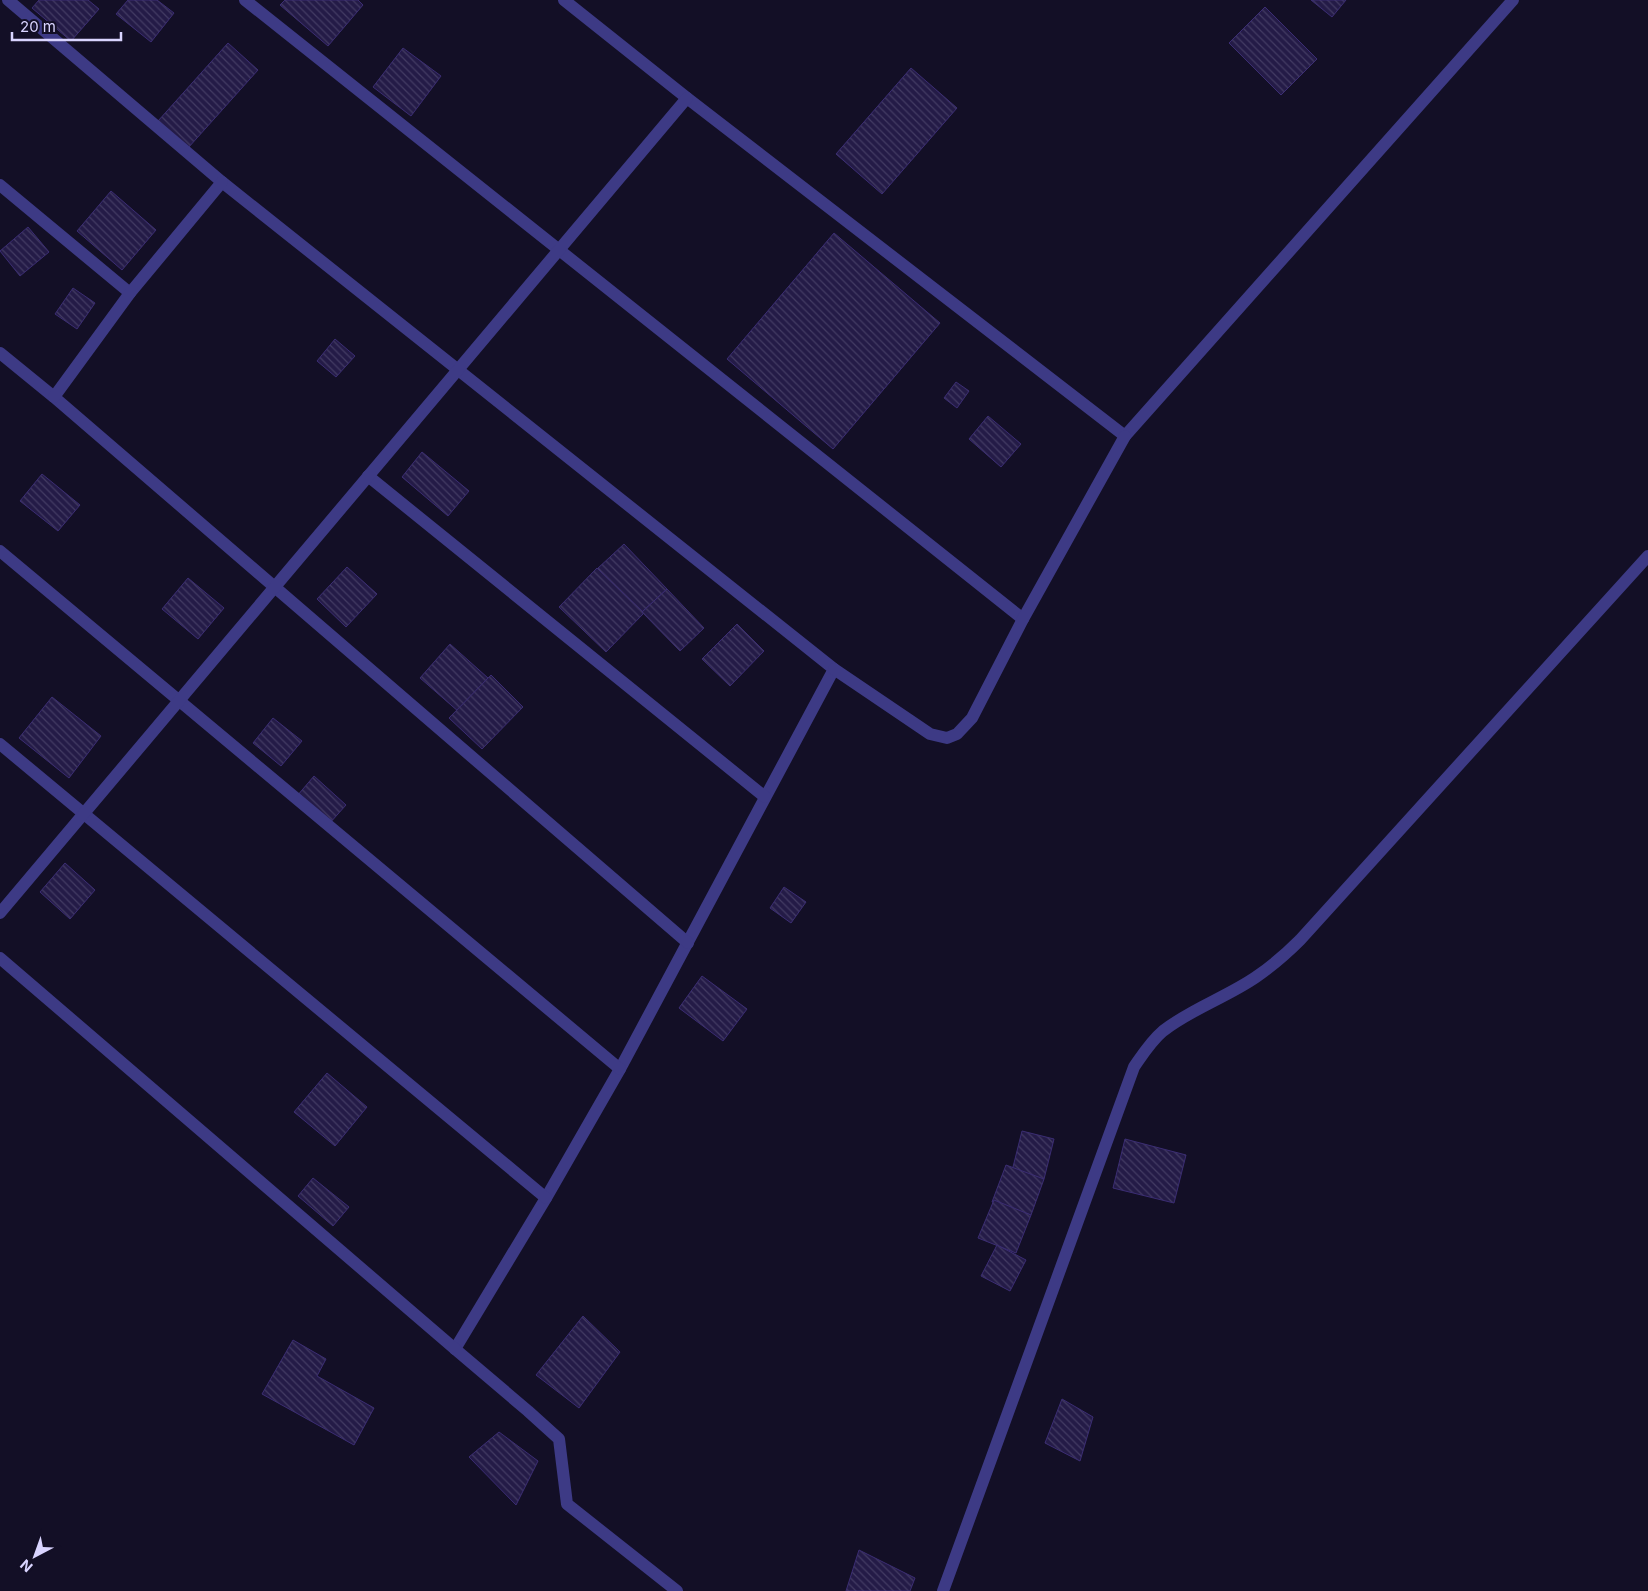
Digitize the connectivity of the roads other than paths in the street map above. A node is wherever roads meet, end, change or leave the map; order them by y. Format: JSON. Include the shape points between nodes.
{"nodes":[{"id":1,"x":4,"y":0,"type":"edge"},
{"id":2,"x":8,"y":0,"type":"edge"},
{"id":3,"x":245,"y":0,"type":"edge"},
{"id":4,"x":564,"y":0,"type":"edge"},
{"id":5,"x":1513,"y":0,"type":"edge"},
{"id":6,"x":0,"y":4,"type":"edge"},
{"id":7,"x":687,"y":98,"type":"junction"},
{"id":8,"x":222,"y":182,"type":"junction"},
{"id":9,"x":0,"y":185,"type":"edge"},
{"id":10,"x":559,"y":250,"type":"junction"},
{"id":11,"x":130,"y":293,"type":"junction"},
{"id":12,"x":0,"y":353,"type":"edge"},
{"id":13,"x":457,"y":371,"type":"junction"},
{"id":14,"x":54,"y":397,"type":"junction"},
{"id":15,"x":1125,"y":436,"type":"junction"},
{"id":16,"x":368,"y":476,"type":"junction"},
{"id":17,"x":0,"y":551,"type":"edge"},
{"id":18,"x":1648,"y":556,"type":"edge"},
{"id":19,"x":274,"y":587,"type":"junction"},
{"id":20,"x":1023,"y":619,"type":"junction"},
{"id":21,"x":834,"y":669,"type":"junction"},
{"id":22,"x":178,"y":700,"type":"junction"},
{"id":23,"x":0,"y":744,"type":"edge"},
{"id":24,"x":765,"y":797,"type":"junction"},
{"id":25,"x":84,"y":814,"type":"junction"},
{"id":26,"x":0,"y":913,"type":"edge"},
{"id":27,"x":688,"y":943,"type":"junction"},
{"id":28,"x":0,"y":958,"type":"edge"},
{"id":29,"x":620,"y":1069,"type":"junction"},
{"id":30,"x":546,"y":1198,"type":"junction"},
{"id":31,"x":455,"y":1350,"type":"junction"},
{"id":32,"x":677,"y":1591,"type":"edge"},
{"id":33,"x":943,"y":1591,"type":"edge"}],
"edges":[{"from":1,"to":6,"type":"street"},
{"from":2,"to":8,"type":"street"},
{"from":3,"to":10,"type":"street"},
{"from":4,"to":7,"type":"street"},
{"from":5,"to":15,"type":"street"},
{"from":7,"to":10,"type":"street"},
{"from":7,"to":15,"type":"street"},
{"from":8,"to":11,"type":"street"},
{"from":8,"to":13,"type":"street"},
{"from":9,"to":11,"type":"street"},
{"from":10,"to":13,"type":"street"},
{"from":10,"to":20,"type":"street"},
{"from":11,"to":14,"type":"street"},
{"from":12,"to":14,"type":"street"},
{"from":13,"to":16,"type":"street"},
{"from":13,"to":21,"type":"street"},
{"from":14,"to":19,"type":"street"},
{"from":15,"to":20,"type":"street"},
{"from":16,"to":19,"type":"street"},
{"from":16,"to":24,"type":"street"},
{"from":17,"to":22,"type":"street"},
{"from":18,"to":33,"type":"street","via":[[1300,940],[1255,978],[1163,1032],[1134,1067]]},
{"from":19,"to":22,"type":"street"},
{"from":19,"to":27,"type":"street"},
{"from":20,"to":21,"type":"street","via":[[972,718],[957,734],[947,738],[930,734]]},
{"from":21,"to":24,"type":"street"},
{"from":22,"to":25,"type":"street"},
{"from":22,"to":29,"type":"street"},
{"from":23,"to":25,"type":"street"},
{"from":24,"to":27,"type":"street"},
{"from":25,"to":26,"type":"street"},
{"from":25,"to":30,"type":"street"},
{"from":27,"to":29,"type":"street"},
{"from":28,"to":31,"type":"street"},
{"from":29,"to":30,"type":"street"},
{"from":30,"to":31,"type":"street"},
{"from":31,"to":32,"type":"street","via":[[559,1439],[567,1504]]}]}
